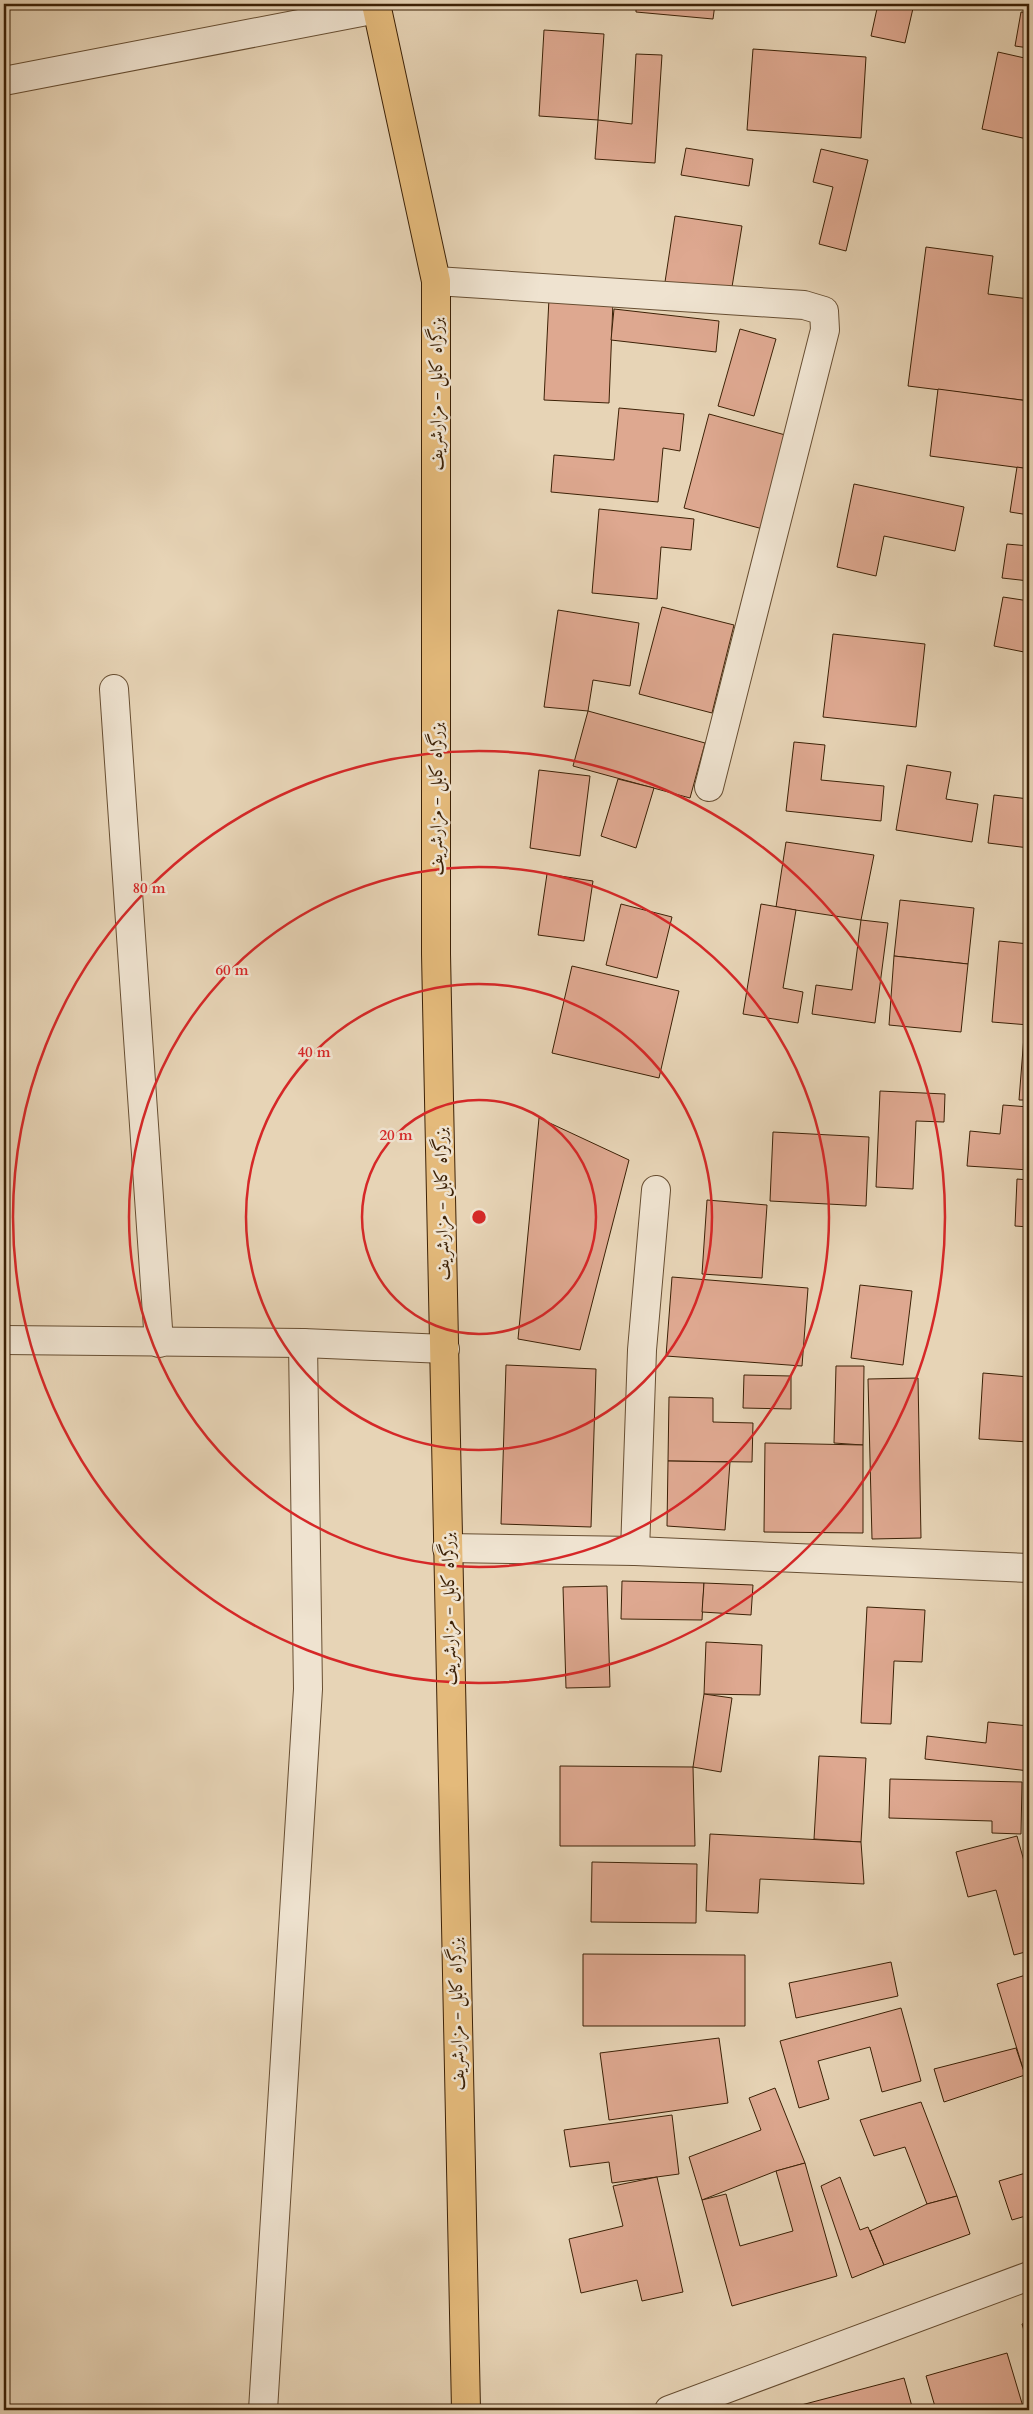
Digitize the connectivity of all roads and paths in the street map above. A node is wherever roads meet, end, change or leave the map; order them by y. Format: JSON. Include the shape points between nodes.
{"nodes":[{"id":1,"x":376,"y":6,"type":"edge"},
{"id":2,"x":4,"y":81,"type":"edge"},
{"id":3,"x":436,"y":281,"type":"junction"},
{"id":4,"x":114,"y":689,"type":"dead end"},
{"id":5,"x":709,"y":787,"type":"dead end"},
{"id":6,"x":656,"y":1190,"type":"dead end"},
{"id":7,"x":4,"y":1340,"type":"edge"},
{"id":8,"x":158,"y":1343,"type":"junction"},
{"id":9,"x":303,"y":1343,"type":"junction"},
{"id":10,"x":445,"y":1349,"type":"junction"},
{"id":11,"x":447,"y":1548,"type":"junction"},
{"id":12,"x":635,"y":1551,"type":"junction"},
{"id":13,"x":1029,"y":1568,"type":"edge"},
{"id":14,"x":1029,"y":2276,"type":"edge"},
{"id":15,"x":263,"y":2410,"type":"edge"},
{"id":16,"x":466,"y":2410,"type":"edge"},
{"id":17,"x":669,"y":2410,"type":"edge"}],
"edges":[{"from":1,"to":2,"type":"street"},
{"from":1,"to":3,"type":"highway","name":"بزرگراه کابل - مزارشریف"},
{"from":3,"to":5,"type":"street","via":[[804,305],[824,311],[825,330]]},
{"from":3,"to":10,"type":"highway","name":"بزرگراه کابل - مزارشریف","via":[[436,954]]},
{"from":4,"to":8,"type":"street"},
{"from":6,"to":12,"type":"street","via":[[642,1350]]},
{"from":7,"to":8,"type":"street"},
{"from":8,"to":9,"type":"street"},
{"from":9,"to":10,"type":"street"},
{"from":9,"to":15,"type":"street","via":[[308,1689]]},
{"from":10,"to":11,"type":"highway","name":"بزرگراه کابل - مزارشریف"},
{"from":11,"to":12,"type":"street"},
{"from":11,"to":16,"type":"highway","name":"بزرگراه کابل - مزارشریف"},
{"from":12,"to":13,"type":"street"},
{"from":14,"to":17,"type":"street"}]}
